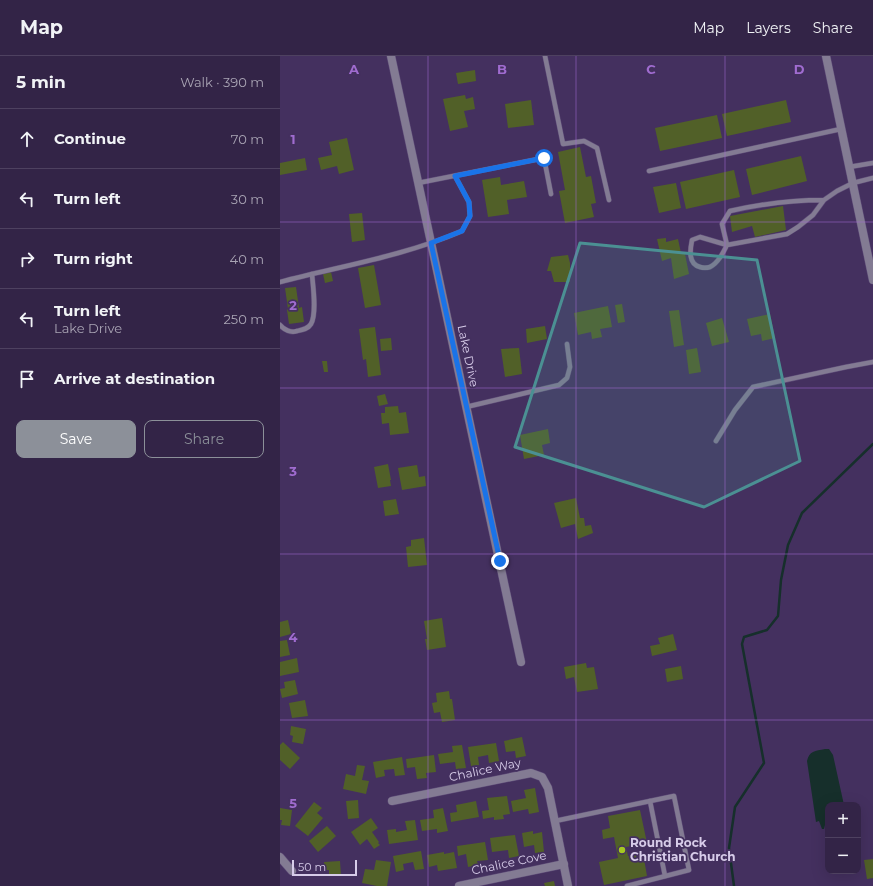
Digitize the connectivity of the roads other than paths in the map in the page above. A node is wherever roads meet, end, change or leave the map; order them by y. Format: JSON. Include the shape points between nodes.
{"nodes":[{"id":1,"x":391,"y":56,"type":"edge"},
{"id":2,"x":545,"y":56,"type":"edge"},
{"id":3,"x":826,"y":56,"type":"edge"},
{"id":4,"x":841,"y":129,"type":"junction"},
{"id":5,"x":873,"y":163,"type":"edge"},
{"id":6,"x":849,"y":167,"type":"junction"},
{"id":7,"x":649,"y":171,"type":"dead end"},
{"id":8,"x":455,"y":176,"type":"junction"},
{"id":9,"x":873,"y":178,"type":"edge"},
{"id":10,"x":418,"y":183,"type":"junction"},
{"id":11,"x":853,"y":183,"type":"junction"},
{"id":12,"x":551,"y":194,"type":"dead end"},
{"id":13,"x":609,"y":200,"type":"dead end"},
{"id":14,"x":824,"y":200,"type":"junction"},
{"id":15,"x":431,"y":243,"type":"junction"},
{"id":16,"x":727,"y":245,"type":"junction"},
{"id":17,"x":312,"y":274,"type":"junction"},
{"id":18,"x":873,"y":280,"type":"edge"},
{"id":19,"x":280,"y":282,"type":"edge"},
{"id":20,"x":280,"y":326,"type":"edge"},
{"id":21,"x":568,"y":344,"type":"dead end"},
{"id":22,"x":873,"y":362,"type":"edge"},
{"id":23,"x":466,"y":407,"type":"junction"},
{"id":24,"x":716,"y":441,"type":"dead end"},
{"id":25,"x":521,"y":662,"type":"dead end"},
{"id":26,"x":392,"y":801,"type":"dead end"},
{"id":27,"x":650,"y":801,"type":"junction"},
{"id":28,"x":555,"y":821,"type":"junction"},
{"id":29,"x":280,"y":857,"type":"edge"},
{"id":30,"x":564,"y":864,"type":"junction"},
{"id":31,"x":292,"y":872,"type":"dead end"},
{"id":32,"x":665,"y":876,"type":"junction"},
{"id":33,"x":459,"y":886,"type":"edge"},
{"id":34,"x":568,"y":886,"type":"edge"},
{"id":35,"x":627,"y":886,"type":"edge"}],
"edges":[{"from":1,"to":10,"type":"street","name":"Lake Drive"},
{"from":2,"to":13,"type":"lane","via":[[563,144],[584,141],[597,148]]},
{"from":3,"to":4,"type":"street"},
{"from":4,"to":6,"type":"street"},
{"from":4,"to":7,"type":"lane"},
{"from":5,"to":6,"type":"lane"},
{"from":6,"to":11,"type":"street"},
{"from":8,"to":10,"type":"lane"},
{"from":8,"to":12,"type":"lane","via":[[544,158]]},
{"from":8,"to":15,"type":"lane","via":[[469,202],[470,216],[462,231]]},
{"from":9,"to":11,"type":"lane"},
{"from":10,"to":15,"type":"street","name":"Lake Drive"},
{"from":11,"to":14,"type":"lane"},
{"from":11,"to":18,"type":"street"},
{"from":14,"to":16,"type":"lane","via":[[812,215],[787,234]]},
{"from":14,"to":16,"type":"lane","via":[[781,201],[730,211],[722,224]]},
{"from":15,"to":17,"type":"lane"},
{"from":15,"to":23,"type":"street","name":"Lake Drive"},
{"from":16,"to":16,"type":"lane","via":[[720,258],[710,267],[697,267],[692,261],[692,240],[700,237]]},
{"from":17,"to":19,"type":"lane"},
{"from":17,"to":20,"type":"lane","via":[[314,316],[310,326],[293,332]]},
{"from":21,"to":23,"type":"lane","via":[[570,367],[567,378],[559,385]]},
{"from":22,"to":24,"type":"lane","via":[[753,387]]},
{"from":23,"to":25,"type":"street","name":"Lake Drive"},
{"from":26,"to":28,"type":"street","name":"Chalice Way","via":[[531,773],[542,777],[548,788]]},
{"from":27,"to":28,"type":"lane"},
{"from":27,"to":32,"type":"lane"},
{"from":27,"to":32,"type":"lane","via":[[674,796],[682,833],[689,870]]},
{"from":28,"to":30,"type":"street","name":"Chalice Way"},
{"from":29,"to":31,"type":"street"},
{"from":30,"to":33,"type":"street","name":"Chalice Cove"},
{"from":30,"to":34,"type":"street","name":"Chalice Way"},
{"from":32,"to":35,"type":"lane"}]}
